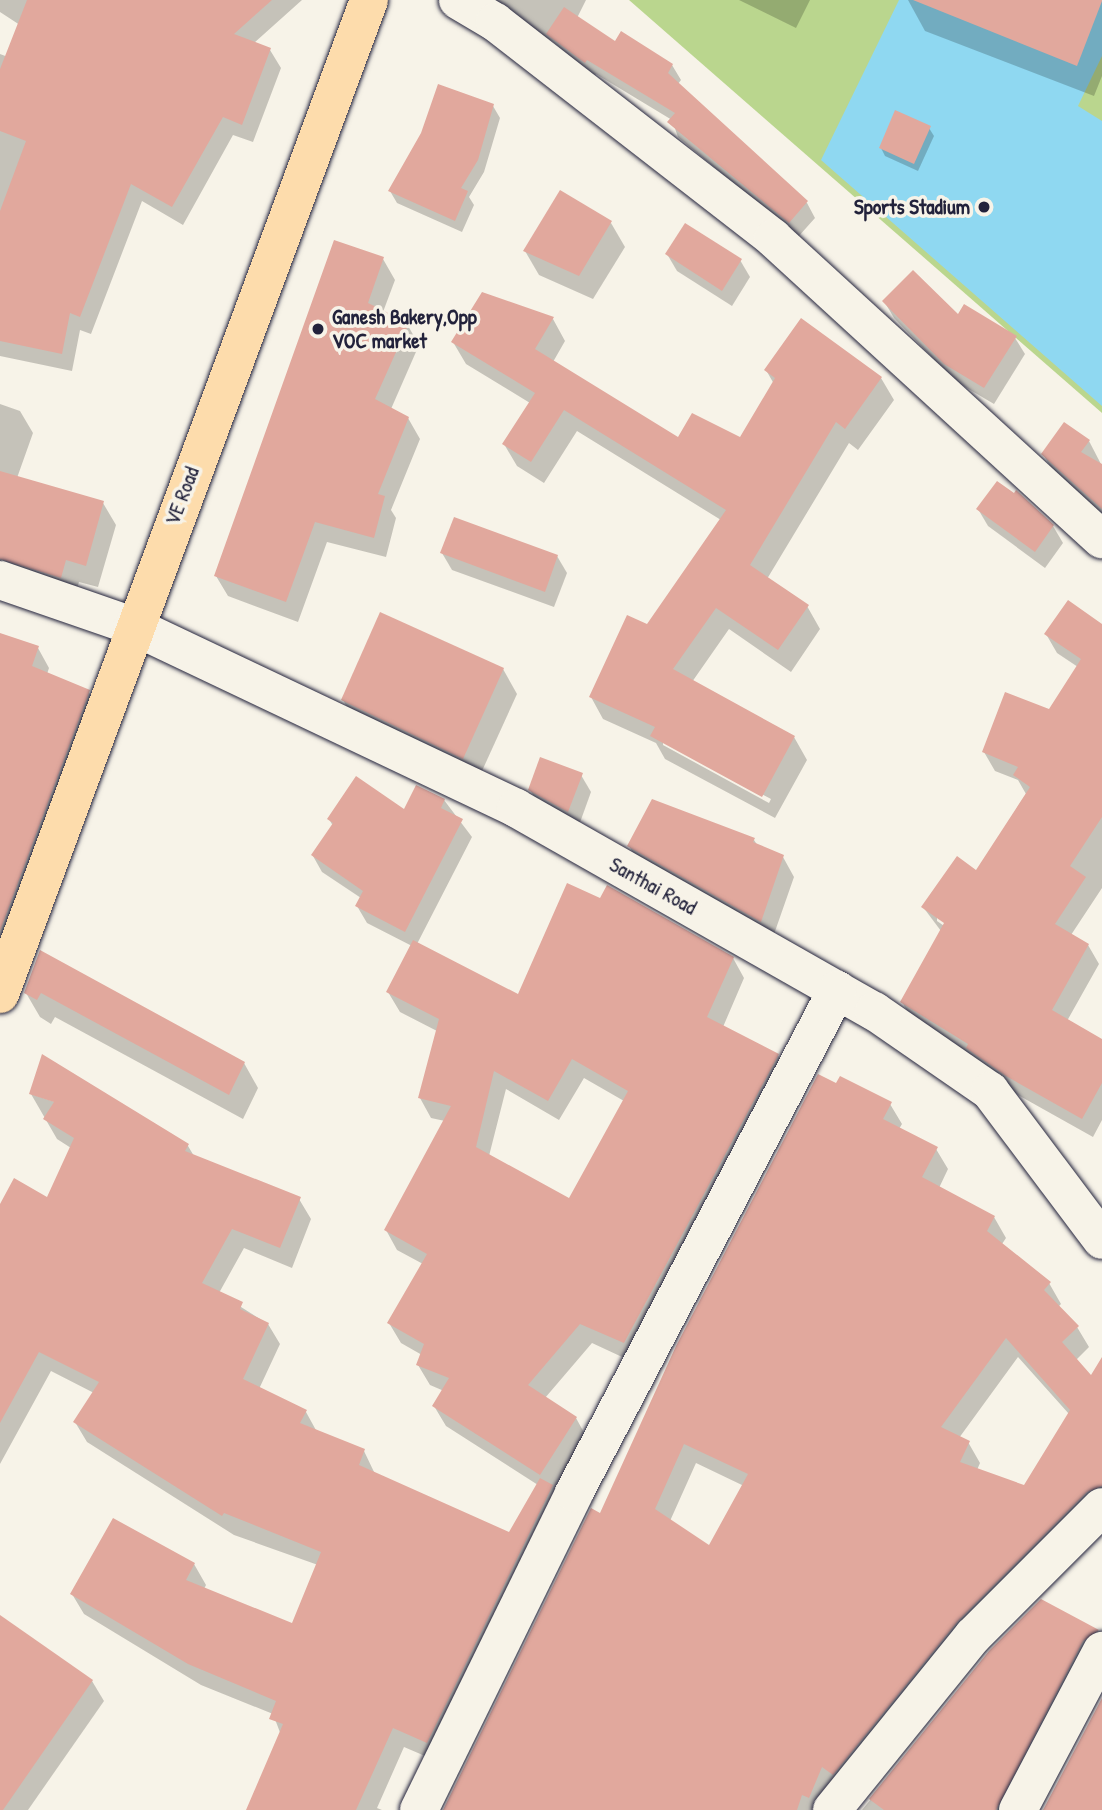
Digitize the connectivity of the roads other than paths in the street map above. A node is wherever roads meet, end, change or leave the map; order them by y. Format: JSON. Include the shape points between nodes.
{"nodes":[{"id":1,"x":369,"y":0,"type":"edge"},
{"id":2,"x":458,"y":0,"type":"edge"},
{"id":3,"x":1102,"y":539,"type":"edge"},
{"id":4,"x":0,"y":580,"type":"edge"},
{"id":5,"x":134,"y":626,"type":"junction"},
{"id":6,"x":837,"y":990,"type":"junction"},
{"id":7,"x":0,"y":994,"type":"edge"},
{"id":8,"x":1102,"y":1240,"type":"edge"},
{"id":9,"x":1102,"y":1507,"type":"edge"},
{"id":10,"x":1102,"y":1651,"type":"edge"},
{"id":11,"x":419,"y":1810,"type":"edge"},
{"id":12,"x":832,"y":1810,"type":"edge"},
{"id":13,"x":1018,"y":1810,"type":"edge"}],
"edges":[{"from":1,"to":5,"type":"main road","name":"VE Road"},
{"from":2,"to":3,"type":"street","via":[[495,22],[773,238]]},
{"from":4,"to":5,"type":"street","name":"Santhai Road"},
{"from":5,"to":6,"type":"street","name":"Santhai Road","via":[[516,808]]},
{"from":5,"to":7,"type":"main road","name":"VE Road"},
{"from":6,"to":8,"type":"street","name":"Santhai Road","via":[[990,1091]]},
{"from":6,"to":11,"type":"street","via":[[574,1493]]},
{"from":9,"to":12,"type":"street","via":[[973,1636]]},
{"from":10,"to":13,"type":"street"}]}
